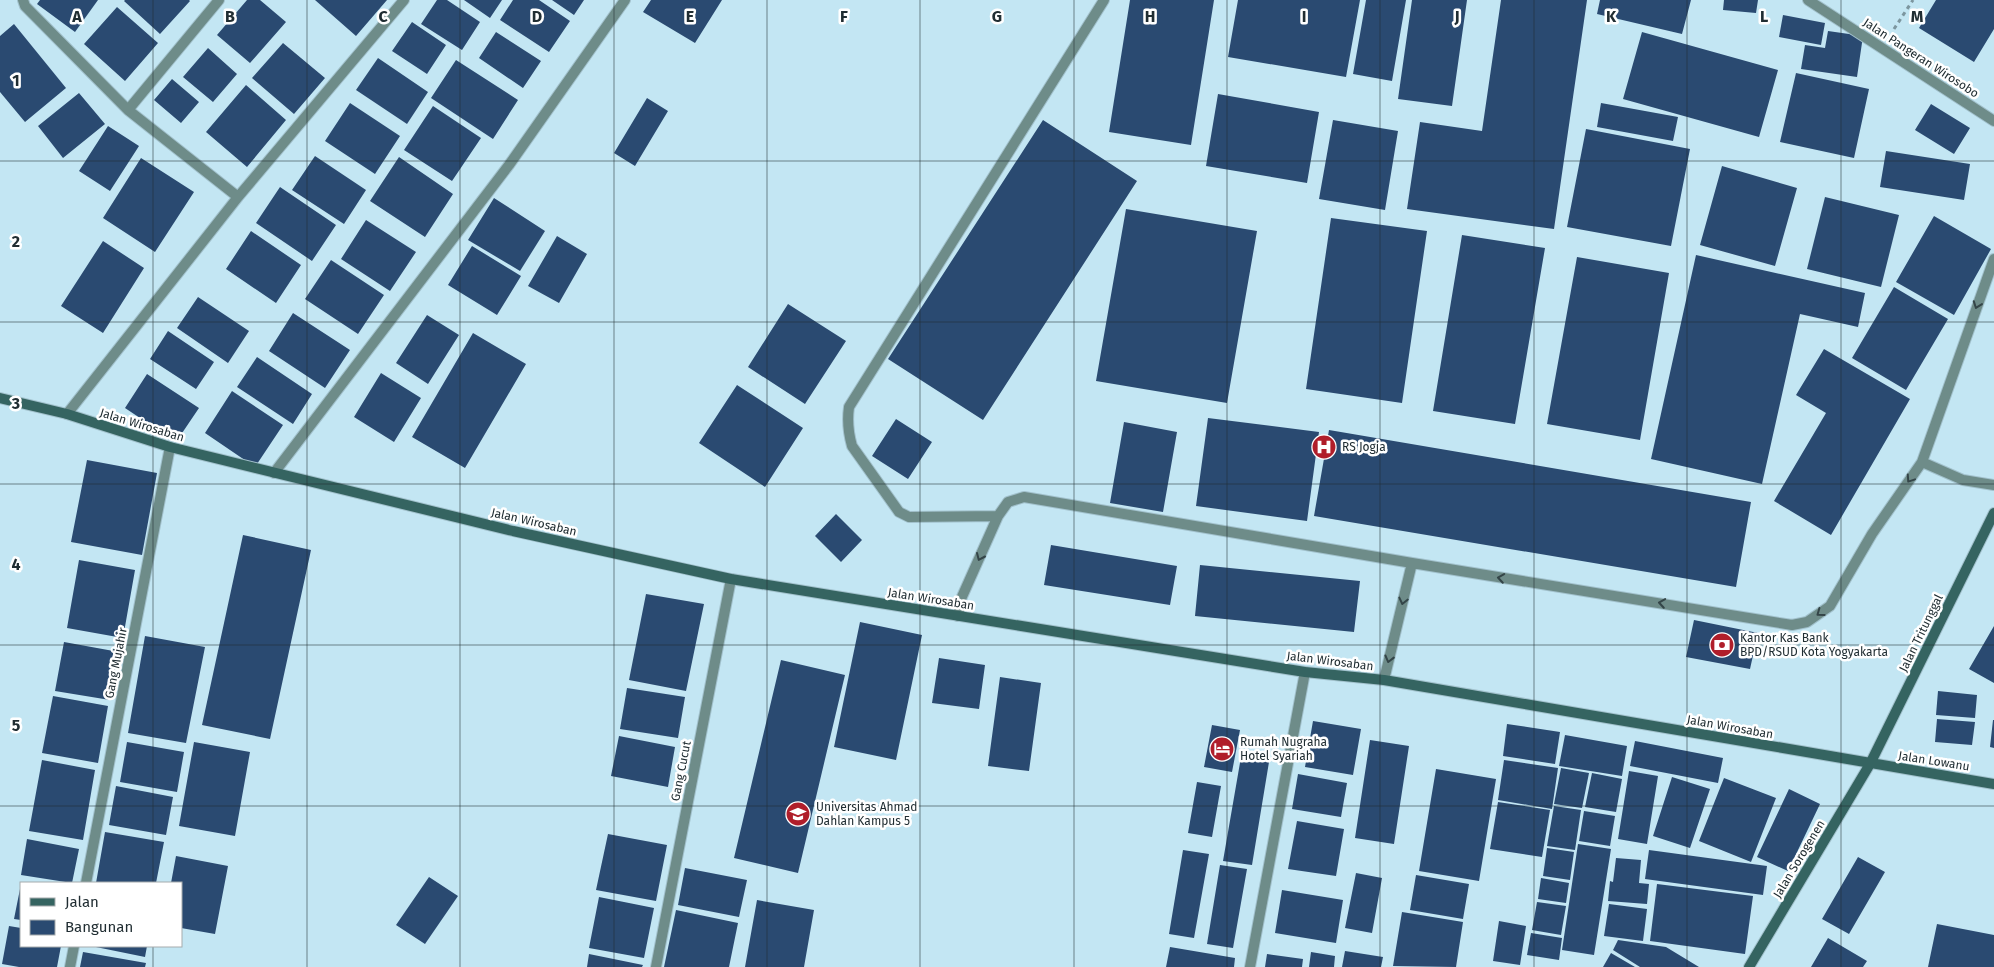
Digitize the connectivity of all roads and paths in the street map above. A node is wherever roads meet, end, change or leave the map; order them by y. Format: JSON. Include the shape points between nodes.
{"nodes":[{"id":1,"x":23,"y":0,"type":"edge"},
{"id":2,"x":219,"y":0,"type":"edge"},
{"id":3,"x":404,"y":0,"type":"edge"},
{"id":4,"x":626,"y":0,"type":"edge"},
{"id":5,"x":1104,"y":0,"type":"edge"},
{"id":6,"x":1808,"y":0,"type":"edge"},
{"id":7,"x":1913,"y":0,"type":"edge"},
{"id":8,"x":1882,"y":48,"type":"junction"},
{"id":9,"x":128,"y":110,"type":"junction"},
{"id":10,"x":1994,"y":122,"type":"edge"},
{"id":11,"x":238,"y":197,"type":"junction"},
{"id":12,"x":1994,"y":260,"type":"edge"},
{"id":13,"x":0,"y":398,"type":"edge"},
{"id":14,"x":68,"y":414,"type":"junction"},
{"id":15,"x":170,"y":447,"type":"junction"},
{"id":16,"x":1922,"y":462,"type":"junction"},
{"id":17,"x":274,"y":473,"type":"junction"},
{"id":18,"x":1994,"y":485,"type":"edge"},
{"id":19,"x":1994,"y":513,"type":"edge"},
{"id":20,"x":998,"y":516,"type":"junction"},
{"id":21,"x":1412,"y":563,"type":"junction"},
{"id":22,"x":731,"y":579,"type":"junction"},
{"id":23,"x":958,"y":616,"type":"junction"},
{"id":24,"x":1305,"y":672,"type":"junction"},
{"id":25,"x":1384,"y":680,"type":"junction"},
{"id":26,"x":1870,"y":764,"type":"junction"},
{"id":27,"x":1994,"y":784,"type":"edge"},
{"id":28,"x":86,"y":882,"type":"edge"},
{"id":29,"x":74,"y":947,"type":"edge"},
{"id":30,"x":70,"y":967,"type":"edge"},
{"id":31,"x":656,"y":967,"type":"edge"},
{"id":32,"x":1250,"y":967,"type":"edge"},
{"id":33,"x":1749,"y":967,"type":"edge"}],
"edges":[{"from":1,"to":9,"type":"street","via":[[25,6]]},
{"from":2,"to":9,"type":"street"},
{"from":3,"to":11,"type":"street"},
{"from":4,"to":17,"type":"street","via":[[509,164]]},
{"from":5,"to":20,"type":"street","via":[[849,407],[848,433],[852,446],[899,512],[909,517]]},
{"from":6,"to":8,"type":"street","name":"Jalan Pangeran Wirosobo"},
{"from":7,"to":8,"type":"path"},
{"from":8,"to":10,"type":"street","name":"Jalan Pangeran Wirosobo"},
{"from":9,"to":11,"type":"street"},
{"from":11,"to":14,"type":"street"},
{"from":12,"to":16,"type":"street","one_way":true},
{"from":13,"to":14,"type":"main road","name":"Jalan Wirosaban"},
{"from":14,"to":15,"type":"main road","name":"Jalan Wirosaban"},
{"from":15,"to":17,"type":"main road","name":"Jalan Wirosaban"},
{"from":15,"to":28,"type":"street","name":"Gang Mujahir"},
{"from":16,"to":18,"type":"street","via":[[1963,480]]},
{"from":16,"to":21,"type":"street","one_way":true,"via":[[1872,534],[1830,606],[1807,622],[1792,624]]},
{"from":17,"to":22,"type":"main road","name":"Jalan Wirosaban"},
{"from":19,"to":26,"type":"main road","name":"Jalan Tritunggal"},
{"from":20,"to":21,"type":"street","via":[[1008,502],[1024,497]]},
{"from":20,"to":23,"type":"street","one_way":true,"via":[[962,598]]},
{"from":21,"to":25,"type":"street","one_way":true},
{"from":22,"to":23,"type":"main road","name":"Jalan Wirosaban"},
{"from":22,"to":31,"type":"street","name":"Gang Cucut"},
{"from":23,"to":24,"type":"main road","name":"Jalan Wirosaban"},
{"from":24,"to":25,"type":"main road","name":"Jalan Wirosaban"},
{"from":24,"to":32,"type":"street"},
{"from":25,"to":26,"type":"main road","name":"Jalan Wirosaban"},
{"from":26,"to":27,"type":"main road","name":"Jalan Lowanu"},
{"from":26,"to":33,"type":"main road","name":"Jalan Sorogenen"},
{"from":29,"to":30,"type":"street"}]}
